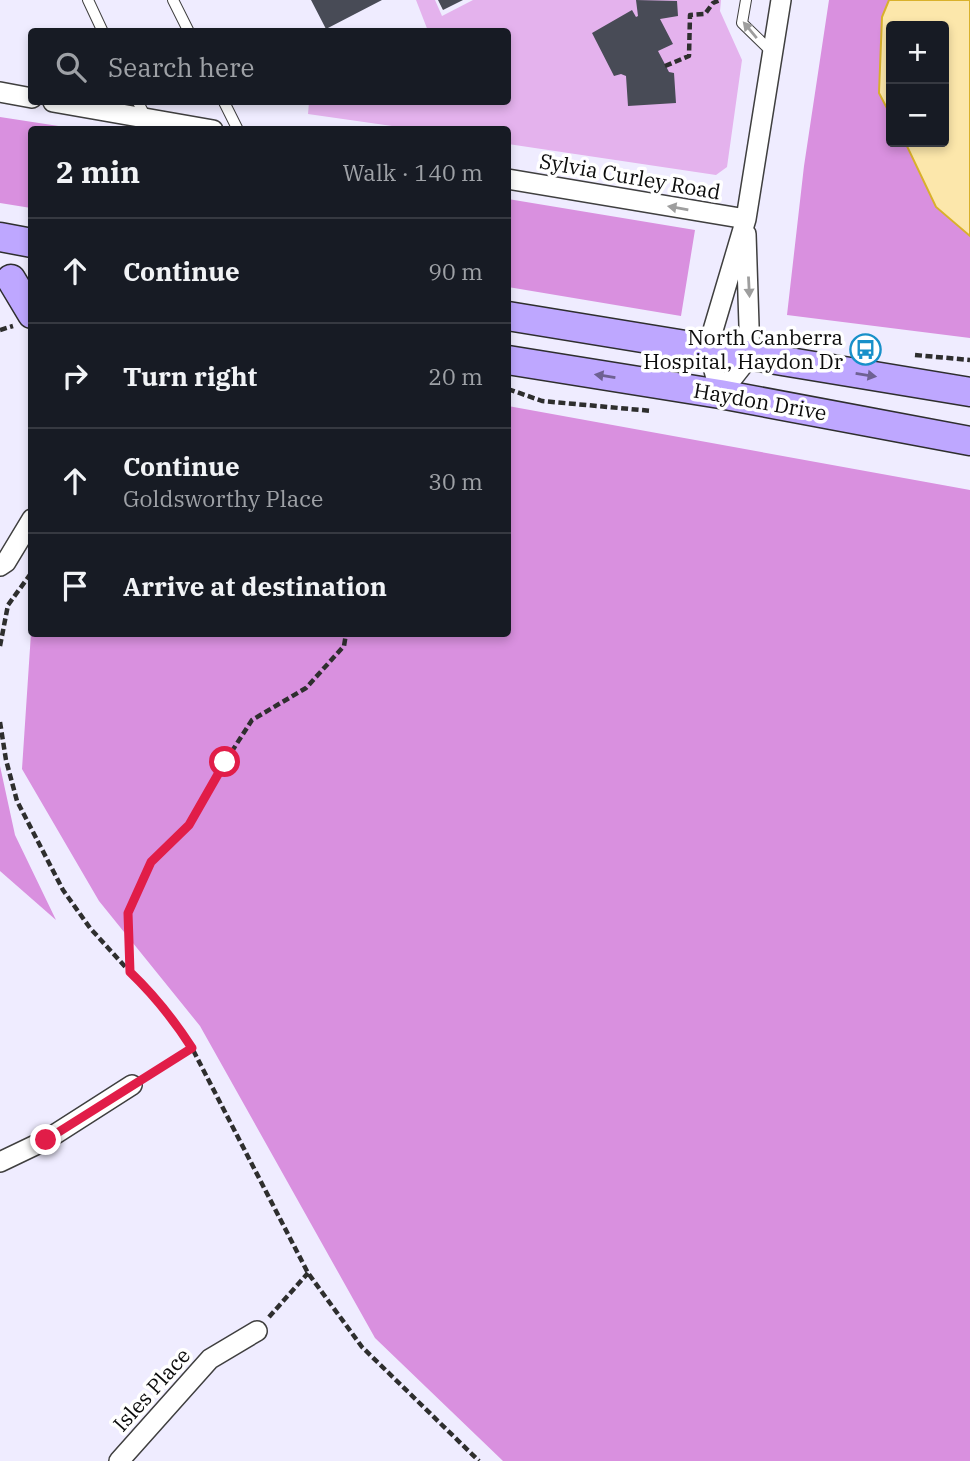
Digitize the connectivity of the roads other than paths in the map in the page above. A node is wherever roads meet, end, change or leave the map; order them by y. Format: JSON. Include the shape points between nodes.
{"nodes":[{"id":1,"x":88,"y":0,"type":"edge"},
{"id":2,"x":173,"y":0,"type":"edge"},
{"id":3,"x":746,"y":0,"type":"edge"},
{"id":4,"x":781,"y":0,"type":"edge"},
{"id":5,"x":101,"y":28,"type":"edge"},
{"id":6,"x":186,"y":28,"type":"edge"},
{"id":7,"x":773,"y":54,"type":"junction"},
{"id":8,"x":0,"y":92,"type":"edge"},
{"id":9,"x":28,"y":97,"type":"edge"},
{"id":10,"x":86,"y":105,"type":"edge"},
{"id":11,"x":224,"y":105,"type":"edge"},
{"id":12,"x":142,"y":110,"type":"edge"},
{"id":13,"x":199,"y":126,"type":"edge"},
{"id":14,"x":235,"y":126,"type":"edge"},
{"id":15,"x":511,"y":180,"type":"edge"},
{"id":16,"x":746,"y":219,"type":"junction"},
{"id":17,"x":0,"y":237,"type":"edge"},
{"id":18,"x":28,"y":242,"type":"edge"},
{"id":19,"x":14,"y":279,"type":"edge"},
{"id":20,"x":28,"y":306,"type":"edge"},
{"id":21,"x":511,"y":316,"type":"edge"},
{"id":22,"x":708,"y":347,"type":"junction"},
{"id":23,"x":750,"y":356,"type":"junction"},
{"id":24,"x":511,"y":360,"type":"edge"},
{"id":25,"x":970,"y":392,"type":"edge"},
{"id":26,"x":720,"y":394,"type":"junction"},
{"id":27,"x":970,"y":441,"type":"edge"},
{"id":28,"x":28,"y":526,"type":"edge"},
{"id":29,"x":0,"y":566,"type":"edge"},
{"id":30,"x":132,"y":1085,"type":"road end"},
{"id":31,"x":0,"y":1162,"type":"edge"},
{"id":32,"x":257,"y":1331,"type":"road end"},
{"id":33,"x":119,"y":1461,"type":"edge"}],
"edges":[{"from":1,"to":5,"type":"lane"},
{"from":2,"to":6,"type":"lane"},
{"from":7,"to":3,"type":"lane","one_way":true,"via":[[743,23]]},
{"from":4,"to":7,"type":"street"},
{"from":7,"to":16,"type":"street"},
{"from":8,"to":9,"type":"street"},
{"from":10,"to":12,"type":"street"},
{"from":11,"to":14,"type":"lane"},
{"from":12,"to":13,"type":"street"},
{"from":16,"to":15,"type":"street","name":"Sylvia Curley Road","one_way":true},
{"from":16,"to":22,"type":"street"},
{"from":16,"to":23,"type":"street","one_way":true},
{"from":17,"to":18,"type":"main road"},
{"from":19,"to":20,"type":"main road"},
{"from":21,"to":22,"type":"main road","name":"Haydon Drive"},
{"from":22,"to":23,"type":"main road","name":"Haydon Drive"},
{"from":22,"to":26,"type":"street"},
{"from":23,"to":25,"type":"main road","name":"Haydon Drive","one_way":true},
{"from":23,"to":26,"type":"street"},
{"from":26,"to":24,"type":"main road","name":"Haydon Drive","one_way":true},
{"from":26,"to":27,"type":"main road","name":"Haydon Drive"},
{"from":28,"to":29,"type":"street"},
{"from":30,"to":31,"type":"street","via":[[46,1140]]},
{"from":32,"to":33,"type":"street","name":"Isles Place","via":[[210,1359]]}]}
